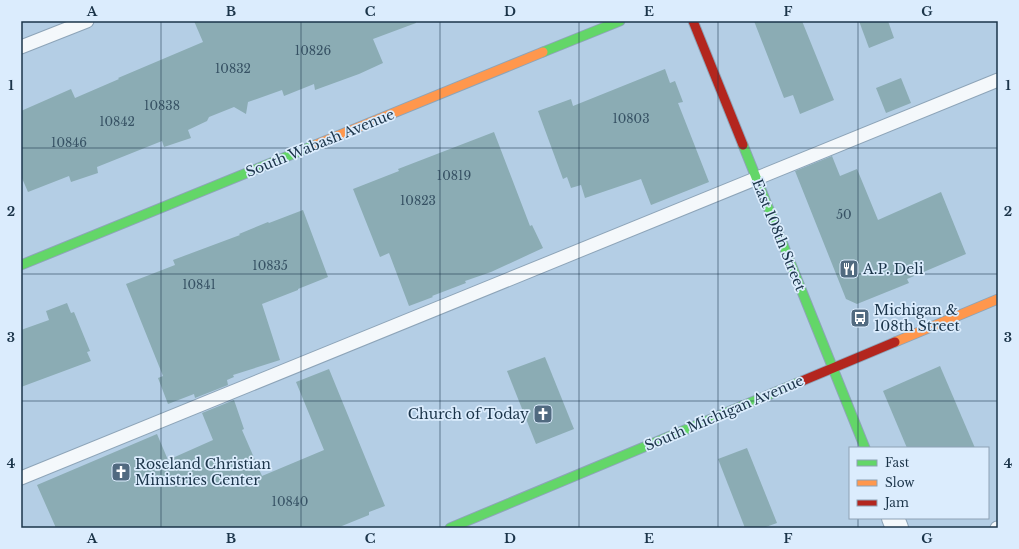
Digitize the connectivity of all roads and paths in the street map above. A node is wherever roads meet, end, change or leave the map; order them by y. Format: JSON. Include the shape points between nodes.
{"nodes":[{"id":1,"x":87,"y":21,"type":"edge"},
{"id":2,"x":620,"y":21,"type":"edge"},
{"id":3,"x":693,"y":21,"type":"edge"},
{"id":4,"x":21,"y":48,"type":"edge"},
{"id":5,"x":998,"y":80,"type":"edge"},
{"id":6,"x":756,"y":178,"type":"junction"},
{"id":7,"x":21,"y":265,"type":"edge"},
{"id":8,"x":998,"y":299,"type":"edge"},
{"id":9,"x":832,"y":368,"type":"junction"},
{"id":10,"x":865,"y":447,"type":"edge"},
{"id":11,"x":21,"y":478,"type":"edge"},
{"id":12,"x":450,"y":528,"type":"edge"}],
"edges":[{"from":1,"to":4,"type":"lane"},
{"from":2,"to":7,"type":"street","name":"South Wabash Avenue"},
{"from":3,"to":6,"type":"street","name":"East 108th Street"},
{"from":5,"to":6,"type":"lane"},
{"from":6,"to":9,"type":"street","name":"East 108th Street"},
{"from":6,"to":11,"type":"lane"},
{"from":8,"to":9,"type":"street","name":"South Michigan Avenue"},
{"from":9,"to":10,"type":"street","name":"East 108th Street"},
{"from":9,"to":12,"type":"street","name":"South Michigan Avenue"}]}
